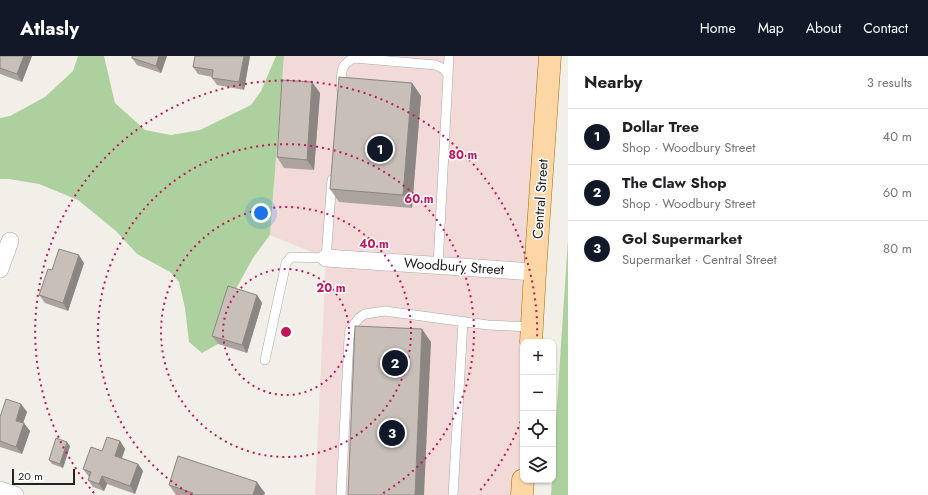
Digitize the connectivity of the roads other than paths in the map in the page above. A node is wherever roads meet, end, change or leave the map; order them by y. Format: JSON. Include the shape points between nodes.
{"nodes":[{"id":1,"x":449,"y":56,"type":"edge"},
{"id":2,"x":550,"y":56,"type":"edge"},
{"id":3,"x":354,"y":57,"type":"edge"},
{"id":4,"x":448,"y":75,"type":"junction"},
{"id":5,"x":340,"y":99,"type":"edge"},
{"id":6,"x":333,"y":170,"type":"edge"},
{"id":7,"x":10,"y":241,"type":"dead end"},
{"id":8,"x":326,"y":258,"type":"junction"},
{"id":9,"x":438,"y":265,"type":"junction"},
{"id":10,"x":0,"y":269,"type":"edge"},
{"id":11,"x":535,"y":272,"type":"junction"},
{"id":12,"x":463,"y":321,"type":"junction"},
{"id":13,"x":531,"y":334,"type":"edge"},
{"id":14,"x":265,"y":360,"type":"dead end"},
{"id":15,"x":523,"y":483,"type":"edge"},
{"id":16,"x":0,"y":490,"type":"edge"},
{"id":17,"x":15,"y":495,"type":"edge"},
{"id":18,"x":341,"y":495,"type":"edge"},
{"id":19,"x":453,"y":495,"type":"edge"},
{"id":20,"x":522,"y":495,"type":"edge"}],
"edges":[{"from":1,"to":4,"type":"lane"},
{"from":2,"to":11,"type":"main road","name":"Central Street"},
{"from":3,"to":4,"type":"lane","via":[[436,65],[444,69]]},
{"from":3,"to":5,"type":"lane","via":[[342,67]]},
{"from":4,"to":9,"type":"lane"},
{"from":6,"to":8,"type":"lane"},
{"from":7,"to":10,"type":"street"},
{"from":8,"to":9,"type":"street","name":"Woodbury Street"},
{"from":8,"to":14,"type":"lane","via":[[296,256],[291,257],[286,263]]},
{"from":9,"to":11,"type":"street","name":"Woodbury Street"},
{"from":11,"to":13,"type":"main road","name":"Central Street"},
{"from":12,"to":13,"type":"lane"},
{"from":12,"to":18,"type":"lane","via":[[385,311],[365,314],[353,325],[349,338]]},
{"from":12,"to":19,"type":"lane"},
{"from":15,"to":20,"type":"main road"},
{"from":16,"to":17,"type":"street"}]}
